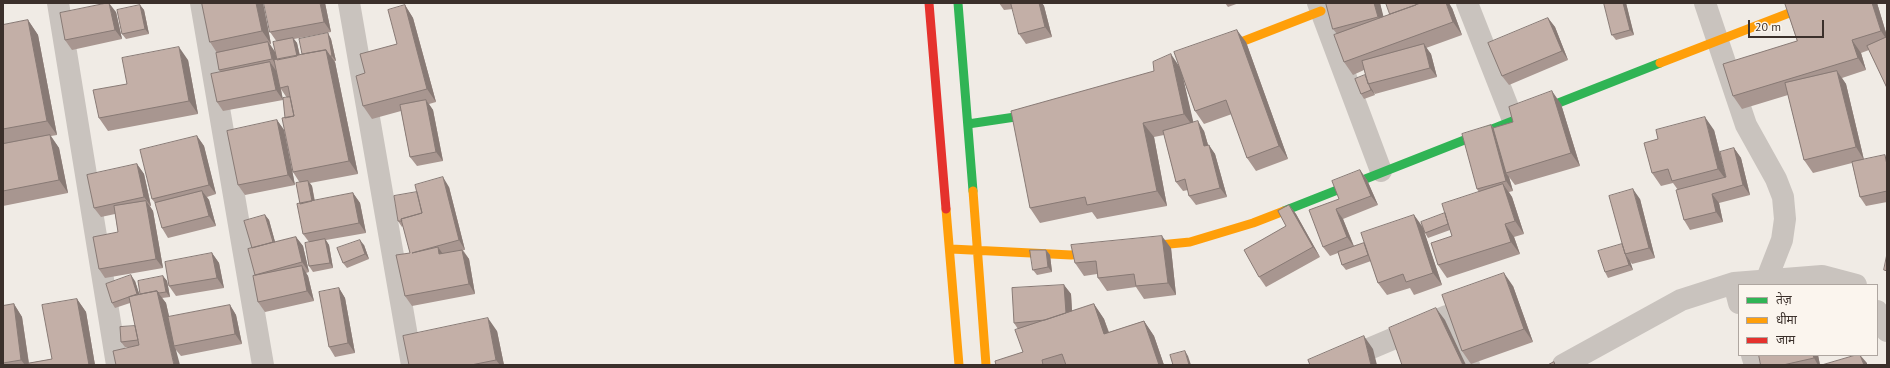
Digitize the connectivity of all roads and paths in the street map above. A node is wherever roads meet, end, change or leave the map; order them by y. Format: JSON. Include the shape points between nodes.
{"nodes":[{"id":1,"x":58,"y":3,"type":"edge"},
{"id":2,"x":200,"y":3,"type":"edge"},
{"id":3,"x":349,"y":3,"type":"edge"},
{"id":4,"x":929,"y":3,"type":"edge"},
{"id":5,"x":958,"y":3,"type":"edge"},
{"id":6,"x":1467,"y":3,"type":"edge"},
{"id":7,"x":1705,"y":3,"type":"edge"},
{"id":8,"x":1815,"y":3,"type":"edge"},
{"id":9,"x":1319,"y":7,"type":"edge"},
{"id":10,"x":1718,"y":40,"type":"junction"},
{"id":11,"x":1210,"y":54,"type":"edge"},
{"id":12,"x":1054,"y":111,"type":"edge"},
{"id":13,"x":1513,"y":120,"type":"junction"},
{"id":14,"x":968,"y":124,"type":"junction"},
{"id":15,"x":1381,"y":171,"type":"junction"},
{"id":16,"x":1130,"y":248,"type":"edge"},
{"id":17,"x":951,"y":249,"type":"junction"},
{"id":18,"x":978,"y":250,"type":"junction"},
{"id":19,"x":1115,"y":250,"type":"edge"},
{"id":20,"x":1766,"y":281,"type":"junction"},
{"id":21,"x":1758,"y":284,"type":"edge"},
{"id":22,"x":1852,"y":284,"type":"edge"},
{"id":23,"x":1736,"y":293,"type":"edge"},
{"id":24,"x":1878,"y":312,"type":"edge"},
{"id":25,"x":1887,"y":331,"type":"edge"},
{"id":26,"x":117,"y":365,"type":"edge"},
{"id":27,"x":263,"y":365,"type":"edge"},
{"id":28,"x":412,"y":365,"type":"edge"},
{"id":29,"x":959,"y":365,"type":"edge"},
{"id":30,"x":986,"y":365,"type":"edge"},
{"id":31,"x":1331,"y":365,"type":"edge"},
{"id":32,"x":1469,"y":365,"type":"edge"},
{"id":33,"x":1563,"y":365,"type":"edge"}],
"edges":[{"from":1,"to":26,"type":"street"},
{"from":2,"to":27,"type":"street"},
{"from":3,"to":28,"type":"street"},
{"from":4,"to":17,"type":"street"},
{"from":5,"to":14,"type":"street"},
{"from":6,"to":13,"type":"street"},
{"from":7,"to":10,"type":"street"},
{"from":8,"to":10,"type":"street"},
{"from":9,"to":11,"type":"street"},
{"from":9,"to":15,"type":"street"},
{"from":10,"to":13,"type":"street"},
{"from":10,"to":20,"type":"street","via":[[1746,126],[1783,197],[1786,219],[1782,240]]},
{"from":12,"to":14,"type":"street"},
{"from":13,"to":15,"type":"street"},
{"from":14,"to":18,"type":"street"},
{"from":15,"to":16,"type":"street","via":[[1253,223],[1190,242]]},
{"from":17,"to":18,"type":"street"},
{"from":17,"to":29,"type":"street"},
{"from":18,"to":19,"type":"street","via":[[1071,255]]},
{"from":18,"to":30,"type":"street"},
{"from":20,"to":21,"type":"street"},
{"from":20,"to":22,"type":"street","via":[[1822,276]]},
{"from":23,"to":33,"type":"street","via":[[1681,300]]},
{"from":24,"to":25,"type":"street"},
{"from":31,"to":32,"type":"street","via":[[1447,316]]}]}
